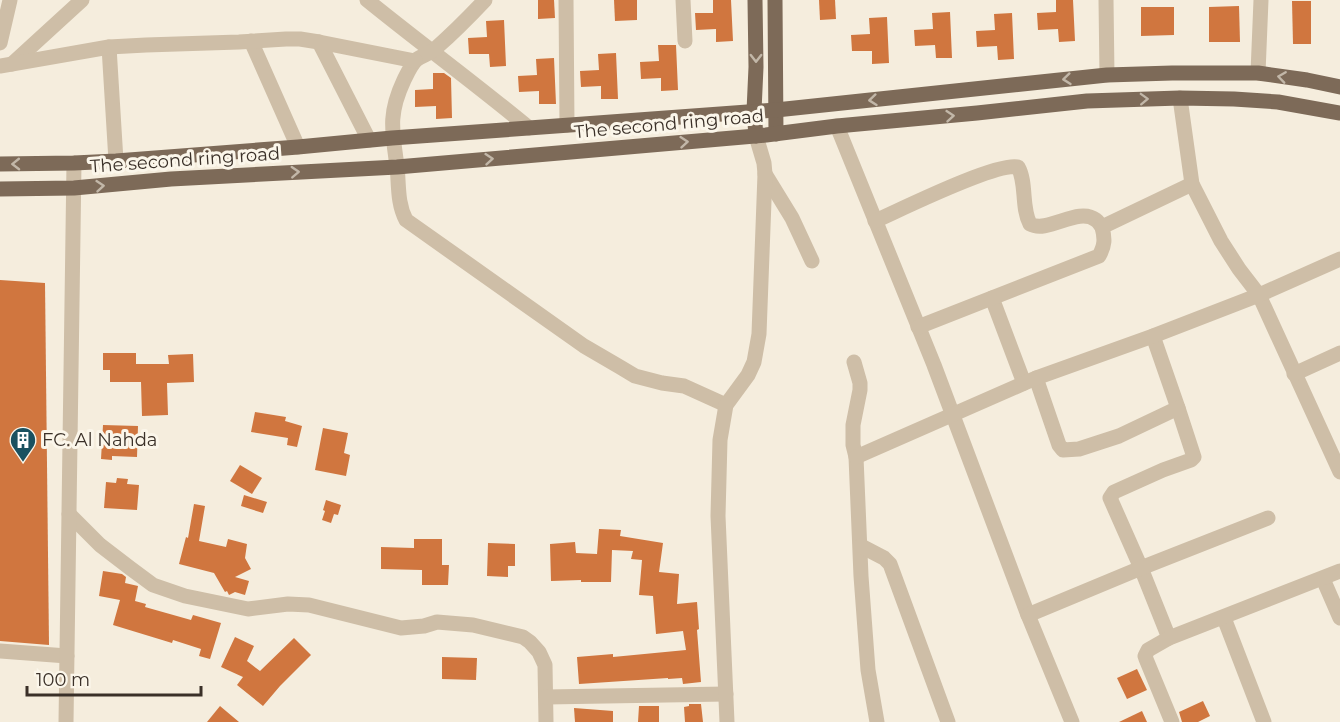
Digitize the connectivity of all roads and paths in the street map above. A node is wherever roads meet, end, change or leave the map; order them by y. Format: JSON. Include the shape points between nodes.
{"nodes":[{"id":1,"x":10,"y":0,"type":"edge"},
{"id":2,"x":82,"y":0,"type":"edge"},
{"id":3,"x":367,"y":0,"type":"edge"},
{"id":4,"x":485,"y":0,"type":"edge"},
{"id":5,"x":566,"y":0,"type":"edge"},
{"id":6,"x":683,"y":0,"type":"edge"},
{"id":7,"x":755,"y":0,"type":"edge"},
{"id":8,"x":775,"y":0,"type":"edge"},
{"id":9,"x":1106,"y":0,"type":"edge"},
{"id":10,"x":1261,"y":0,"type":"edge"},
{"id":11,"x":251,"y":41,"type":"junction"},
{"id":12,"x":685,"y":41,"type":"dead end"},
{"id":13,"x":320,"y":42,"type":"junction"},
{"id":14,"x":0,"y":43,"type":"edge"},
{"id":15,"x":109,"y":47,"type":"junction"},
{"id":16,"x":432,"y":52,"type":"junction"},
{"id":17,"x":415,"y":61,"type":"junction"},
{"id":18,"x":6,"y":65,"type":"edge"},
{"id":19,"x":1258,"y":73,"type":"junction"},
{"id":20,"x":1107,"y":75,"type":"junction"},
{"id":21,"x":1340,"y":87,"type":"edge"},
{"id":22,"x":1180,"y":98,"type":"junction"},
{"id":23,"x":776,"y":110,"type":"junction"},
{"id":24,"x":754,"y":111,"type":"junction"},
{"id":25,"x":1340,"y":113,"type":"edge"},
{"id":26,"x":567,"y":125,"type":"junction"},
{"id":27,"x":837,"y":126,"type":"junction"},
{"id":28,"x":529,"y":128,"type":"junction"},
{"id":29,"x":776,"y":134,"type":"junction"},
{"id":30,"x":756,"y":136,"type":"junction"},
{"id":31,"x":393,"y":138,"type":"junction"},
{"id":32,"x":369,"y":140,"type":"junction"},
{"id":33,"x":298,"y":147,"type":"junction"},
{"id":34,"x":116,"y":161,"type":"junction"},
{"id":35,"x":74,"y":163,"type":"junction"},
{"id":36,"x":0,"y":164,"type":"edge"},
{"id":37,"x":397,"y":167,"type":"junction"},
{"id":38,"x":764,"y":169,"type":"junction"},
{"id":39,"x":1192,"y":184,"type":"junction"},
{"id":40,"x":74,"y":188,"type":"junction"},
{"id":41,"x":0,"y":189,"type":"edge"},
{"id":42,"x":875,"y":221,"type":"junction"},
{"id":43,"x":1102,"y":227,"type":"junction"},
{"id":44,"x":1340,"y":259,"type":"edge"},
{"id":45,"x":812,"y":261,"type":"dead end"},
{"id":46,"x":1259,"y":295,"type":"junction"},
{"id":47,"x":992,"y":298,"type":"junction"},
{"id":48,"x":918,"y":327,"type":"junction"},
{"id":49,"x":1153,"y":336,"type":"junction"},
{"id":50,"x":1340,"y":353,"type":"edge"},
{"id":51,"x":854,"y":362,"type":"dead end"},
{"id":52,"x":1294,"y":374,"type":"junction"},
{"id":53,"x":1030,"y":380,"type":"junction"},
{"id":54,"x":726,"y":405,"type":"junction"},
{"id":55,"x":1178,"y":408,"type":"junction"},
{"id":56,"x":952,"y":415,"type":"junction"},
{"id":57,"x":856,"y":457,"type":"junction"},
{"id":58,"x":1340,"y":472,"type":"edge"},
{"id":59,"x":69,"y":514,"type":"junction"},
{"id":60,"x":1268,"y":518,"type":"dead end"},
{"id":61,"x":861,"y":546,"type":"junction"},
{"id":62,"x":1141,"y":568,"type":"junction"},
{"id":63,"x":1340,"y":571,"type":"edge"},
{"id":64,"x":1323,"y":579,"type":"junction"},
{"id":65,"x":1028,"y":615,"type":"junction"},
{"id":66,"x":1224,"y":618,"type":"junction"},
{"id":67,"x":1340,"y":618,"type":"edge"},
{"id":68,"x":1169,"y":638,"type":"junction"},
{"id":69,"x":0,"y":651,"type":"edge"},
{"id":70,"x":67,"y":656,"type":"junction"},
{"id":71,"x":726,"y":694,"type":"junction"},
{"id":72,"x":546,"y":697,"type":"junction"},
{"id":73,"x":66,"y":722,"type":"edge"},
{"id":74,"x":546,"y":722,"type":"edge"},
{"id":75,"x":728,"y":722,"type":"edge"},
{"id":76,"x":877,"y":722,"type":"edge"},
{"id":77,"x":948,"y":722,"type":"edge"},
{"id":78,"x":1072,"y":722,"type":"edge"},
{"id":79,"x":1172,"y":722,"type":"edge"},
{"id":80,"x":1264,"y":722,"type":"edge"}],
"edges":[{"from":1,"to":14,"type":"street"},
{"from":2,"to":18,"type":"street"},
{"from":3,"to":16,"type":"street"},
{"from":4,"to":16,"type":"street"},
{"from":5,"to":26,"type":"street"},
{"from":6,"to":12,"type":"street"},
{"from":7,"to":24,"type":"main road","one_way":true},
{"from":8,"to":23,"type":"main road"},
{"from":9,"to":20,"type":"street"},
{"from":10,"to":19,"type":"street"},
{"from":11,"to":13,"type":"street"},
{"from":11,"to":15,"type":"street"},
{"from":11,"to":33,"type":"street"},
{"from":13,"to":17,"type":"street"},
{"from":13,"to":32,"type":"street"},
{"from":15,"to":18,"type":"street"},
{"from":15,"to":34,"type":"street"},
{"from":16,"to":17,"type":"street"},
{"from":16,"to":28,"type":"street"},
{"from":17,"to":31,"type":"street","via":[[399,92],[392,122]]},
{"from":19,"to":20,"type":"main road","name":"The second ring road"},
{"from":21,"to":19,"type":"main road","name":"The second ring road","one_way":true},
{"from":20,"to":23,"type":"main road","name":"The second ring road","one_way":true},
{"from":22,"to":25,"type":"main road","name":"The second ring road","via":[[1278,102]]},
{"from":27,"to":22,"type":"main road","name":"The second ring road","one_way":true,"via":[[1087,101]]},
{"from":22,"to":39,"type":"street"},
{"from":23,"to":24,"type":"main road","name":"The second ring road"},
{"from":23,"to":29,"type":"main road"},
{"from":24,"to":26,"type":"main road","name":"The second ring road"},
{"from":24,"to":30,"type":"main road"},
{"from":26,"to":28,"type":"main road","name":"The second ring road"},
{"from":27,"to":29,"type":"main road","name":"The second ring road"},
{"from":27,"to":42,"type":"street"},
{"from":28,"to":31,"type":"main road","name":"The second ring road"},
{"from":29,"to":30,"type":"main road","name":"The second ring road"},
{"from":29,"to":38,"type":"street"},
{"from":37,"to":30,"type":"main road","name":"The second ring road","one_way":true},
{"from":30,"to":38,"type":"street"},
{"from":31,"to":32,"type":"main road","name":"The second ring road"},
{"from":31,"to":37,"type":"street"},
{"from":32,"to":33,"type":"main road","name":"The second ring road"},
{"from":33,"to":34,"type":"main road","name":"The second ring road"},
{"from":34,"to":35,"type":"main road","name":"The second ring road"},
{"from":35,"to":36,"type":"main road","name":"The second ring road","one_way":true},
{"from":35,"to":40,"type":"street"},
{"from":40,"to":37,"type":"main road","name":"The second ring road","one_way":true},
{"from":37,"to":54,"type":"street","via":[[401,211],[406,220],[584,346],[635,376],[684,386]]},
{"from":38,"to":45,"type":"street"},
{"from":38,"to":54,"type":"street","via":[[759,333],[754,362]]},
{"from":39,"to":43,"type":"street"},
{"from":39,"to":46,"type":"street","via":[[1221,241]]},
{"from":40,"to":41,"type":"main road","name":"The second ring road"},
{"from":40,"to":59,"type":"street"},
{"from":42,"to":43,"type":"street","via":[[982,175],[1014,166],[1021,173],[1030,224],[1040,226],[1087,216]]},
{"from":42,"to":48,"type":"street"},
{"from":43,"to":47,"type":"street","via":[[1105,240],[1099,256]]},
{"from":44,"to":46,"type":"street"},
{"from":46,"to":49,"type":"street"},
{"from":46,"to":52,"type":"street"},
{"from":47,"to":48,"type":"street"},
{"from":47,"to":53,"type":"street"},
{"from":48,"to":56,"type":"street"},
{"from":49,"to":53,"type":"street"},
{"from":49,"to":55,"type":"street"},
{"from":50,"to":52,"type":"street"},
{"from":51,"to":57,"type":"street","via":[[860,383],[853,425]]},
{"from":52,"to":58,"type":"street"},
{"from":53,"to":55,"type":"street","via":[[1063,450],[1119,436]]},
{"from":53,"to":56,"type":"street"},
{"from":54,"to":71,"type":"street","via":[[720,440],[718,516]]},
{"from":55,"to":62,"type":"street","via":[[1193,459],[1114,492],[1110,498]]},
{"from":56,"to":57,"type":"street"},
{"from":56,"to":65,"type":"street"},
{"from":57,"to":61,"type":"street"},
{"from":59,"to":70,"type":"street"},
{"from":59,"to":72,"type":"street","via":[[100,545],[153,585],[185,596],[248,609],[309,605],[401,628],[437,622],[473,625],[523,637],[539,652],[545,665]]},
{"from":60,"to":62,"type":"street"},
{"from":61,"to":76,"type":"street","via":[[868,670]]},
{"from":61,"to":77,"type":"street","via":[[890,564]]},
{"from":62,"to":65,"type":"street"},
{"from":62,"to":68,"type":"street"},
{"from":63,"to":64,"type":"street"},
{"from":64,"to":66,"type":"street"},
{"from":64,"to":67,"type":"street"},
{"from":65,"to":78,"type":"street"},
{"from":66,"to":68,"type":"street"},
{"from":66,"to":80,"type":"street"},
{"from":68,"to":79,"type":"street","via":[[1145,656]]},
{"from":69,"to":70,"type":"street"},
{"from":70,"to":73,"type":"street"},
{"from":71,"to":72,"type":"street"},
{"from":71,"to":75,"type":"street"},
{"from":72,"to":74,"type":"street"}]}
